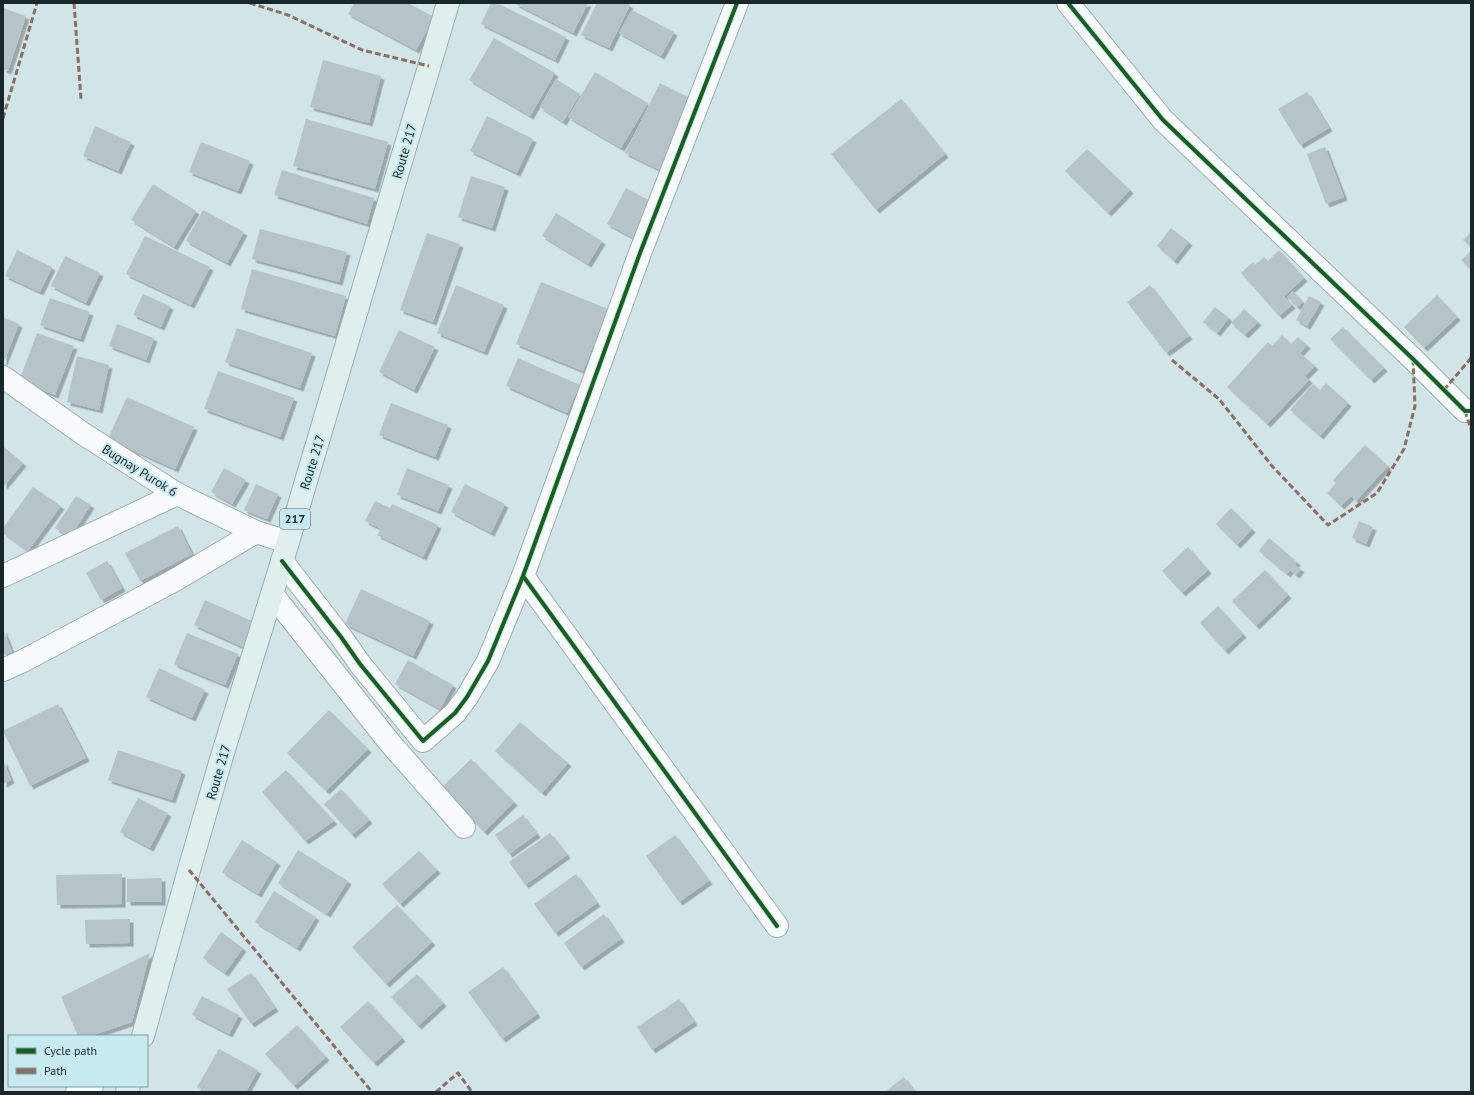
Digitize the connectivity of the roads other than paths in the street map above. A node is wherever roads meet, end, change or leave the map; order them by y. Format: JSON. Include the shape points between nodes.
{"nodes":[{"id":1,"x":448,"y":3,"type":"edge"},
{"id":2,"x":737,"y":3,"type":"edge"},
{"id":3,"x":1068,"y":3,"type":"edge"},
{"id":4,"x":3,"y":377,"type":"edge"},
{"id":5,"x":1471,"y":412,"type":"edge"},
{"id":6,"x":176,"y":494,"type":"junction"},
{"id":7,"x":256,"y":532,"type":"junction"},
{"id":8,"x":285,"y":552,"type":"junction"},
{"id":9,"x":3,"y":576,"type":"edge"},
{"id":10,"x":523,"y":576,"type":"junction"},
{"id":11,"x":272,"y":594,"type":"junction"},
{"id":12,"x":3,"y":670,"type":"edge"},
{"id":13,"x":464,"y":827,"type":"dead end"},
{"id":14,"x":777,"y":926,"type":"dead end"},
{"id":15,"x":144,"y":1035,"type":"edge"},
{"id":16,"x":90,"y":1087,"type":"edge"},
{"id":17,"x":77,"y":1092,"type":"edge"}],
"edges":[{"from":1,"to":8,"type":"main road","name":"Route 217","number":"217"},
{"from":2,"to":10,"type":"street","via":[[640,253]]},
{"from":3,"to":5,"type":"street","via":[[1164,120],[1465,411]]},
{"from":4,"to":6,"type":"street","name":"Bugnay Purok 6","via":[[82,434]]},
{"from":6,"to":7,"type":"street","name":"Bugnay Purok 6"},
{"from":6,"to":9,"type":"street"},
{"from":7,"to":8,"type":"street","name":"Bugnay Purok 6"},
{"from":7,"to":12,"type":"street","via":[[175,580],[23,662]]},
{"from":8,"to":10,"type":"street","via":[[360,664],[423,741],[454,713],[467,697],[488,661]]},
{"from":8,"to":11,"type":"main road","name":"Route 217","number":"217"},
{"from":10,"to":14,"type":"street"},
{"from":11,"to":13,"type":"street","via":[[390,743]]},
{"from":11,"to":15,"type":"main road","name":"Route 217","number":"217","via":[[216,779]]},
{"from":16,"to":17,"type":"street"}]}
